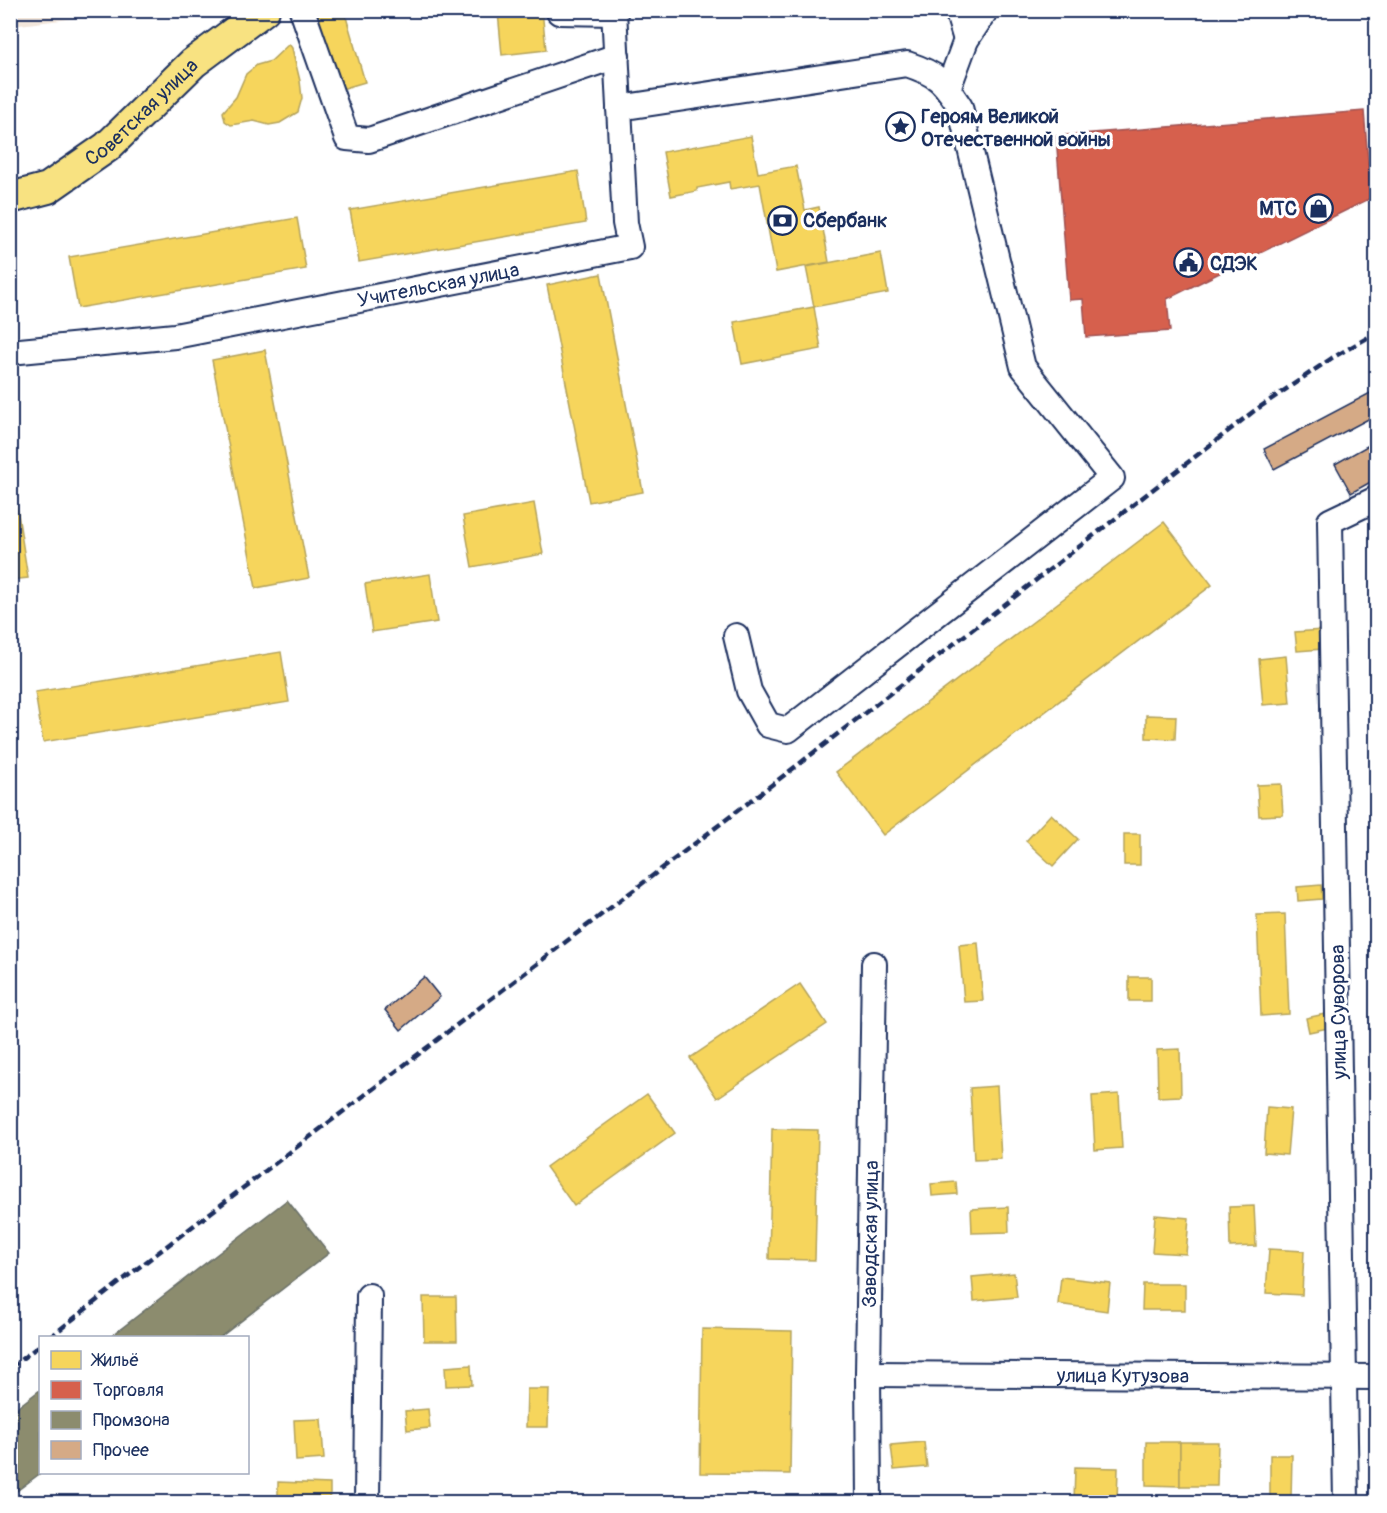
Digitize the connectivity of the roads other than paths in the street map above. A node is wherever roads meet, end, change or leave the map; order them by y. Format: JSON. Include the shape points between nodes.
{"nodes":[{"id":1,"x":264,"y":10,"type":"edge"},
{"id":2,"x":302,"y":10,"type":"edge"},
{"id":3,"x":957,"y":10,"type":"edge"},
{"id":4,"x":986,"y":10,"type":"edge"},
{"id":5,"x":615,"y":11,"type":"edge"},
{"id":6,"x":559,"y":12,"type":"edge"},
{"id":7,"x":966,"y":40,"type":"junction"},
{"id":8,"x":617,"y":56,"type":"junction"},
{"id":9,"x":948,"y":89,"type":"junction"},
{"id":10,"x":619,"y":108,"type":"junction"},
{"id":11,"x":10,"y":198,"type":"edge"},
{"id":12,"x":10,"y":352,"type":"edge"},
{"id":13,"x":1377,"y":500,"type":"edge"},
{"id":14,"x":736,"y":636,"type":"dead end"},
{"id":15,"x":874,"y":964,"type":"dead end"},
{"id":16,"x":369,"y":1296,"type":"dead end"},
{"id":17,"x":868,"y":1374,"type":"junction"},
{"id":18,"x":1377,"y":1377,"type":"edge"},
{"id":19,"x":1344,"y":1378,"type":"junction"},
{"id":20,"x":367,"y":1503,"type":"edge"},
{"id":21,"x":869,"y":1503,"type":"edge"},
{"id":22,"x":1346,"y":1503,"type":"edge"}],
"edges":[{"from":1,"to":11,"type":"main road","name":"Советская улица","via":[[193,63],[107,147],[48,188]]},
{"from":2,"to":8,"type":"street","via":[[346,138],[369,140]]},
{"from":3,"to":7,"type":"street"},
{"from":4,"to":7,"type":"street"},
{"from":5,"to":6,"type":"street"},
{"from":5,"to":8,"type":"street","name":"Учительская улица"},
{"from":7,"to":9,"type":"street"},
{"from":8,"to":10,"type":"street","name":"Учительская улица"},
{"from":9,"to":10,"type":"street","via":[[935,75],[908,64]]},
{"from":9,"to":14,"type":"street","via":[[960,107],[1023,367],[1112,478],[788,730],[768,725],[749,690]]},
{"from":10,"to":12,"type":"street","name":"Учительская улица","via":[[625,223],[630,247],[175,336]]},
{"from":13,"to":19,"type":"street","name":"улица Суворова","via":[[1330,521]]},
{"from":15,"to":17,"type":"street","name":"Заводская улица"},
{"from":16,"to":20,"type":"street"},
{"from":17,"to":19,"type":"street","name":"улица Кутузова"},
{"from":17,"to":21,"type":"street","name":"Заводская улица"},
{"from":18,"to":19,"type":"street","name":"улица Кутузова"},
{"from":19,"to":22,"type":"street","name":"улица Суворова"}]}
